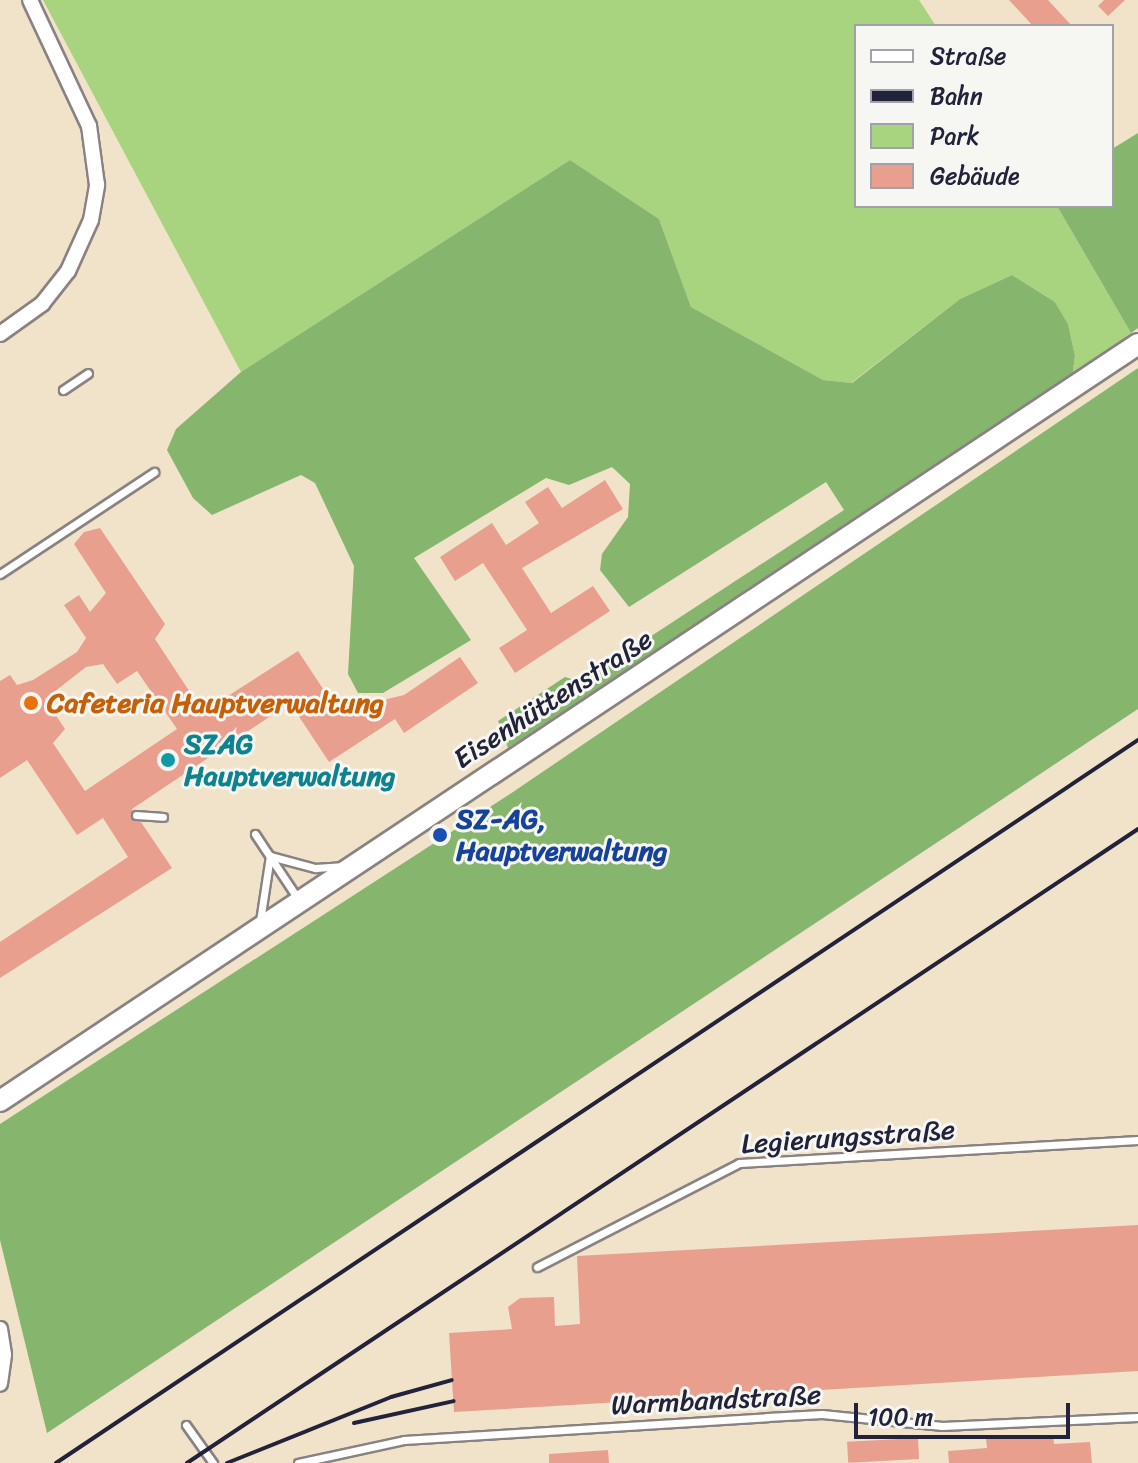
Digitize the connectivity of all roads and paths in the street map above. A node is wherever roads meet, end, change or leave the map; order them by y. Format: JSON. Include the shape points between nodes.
{"nodes":[{"id":1,"x":30,"y":0,"type":"edge"},
{"id":2,"x":0,"y":334,"type":"edge"},
{"id":3,"x":1138,"y":344,"type":"edge"},
{"id":4,"x":88,"y":373,"type":"dead end"},
{"id":5,"x":63,"y":390,"type":"dead end"},
{"id":6,"x":154,"y":472,"type":"dead end"},
{"id":7,"x":0,"y":574,"type":"edge"},
{"id":8,"x":136,"y":815,"type":"dead end"},
{"id":9,"x":163,"y":817,"type":"dead end"},
{"id":10,"x":255,"y":834,"type":"dead end"},
{"id":11,"x":270,"y":856,"type":"junction"},
{"id":12,"x":352,"y":865,"type":"junction"},
{"id":13,"x":299,"y":901,"type":"junction"},
{"id":14,"x":256,"y":930,"type":"junction"},
{"id":15,"x":0,"y":1101,"type":"edge"},
{"id":16,"x":1138,"y":1140,"type":"edge"},
{"id":17,"x":537,"y":1267,"type":"dead end"},
{"id":18,"x":0,"y":1329,"type":"edge"},
{"id":19,"x":0,"y":1384,"type":"edge"},
{"id":20,"x":1138,"y":1417,"type":"edge"},
{"id":21,"x":186,"y":1425,"type":"dead end"},
{"id":22,"x":213,"y":1463,"type":"edge"},
{"id":23,"x":298,"y":1463,"type":"edge"}],
"edges":[{"from":1,"to":2,"type":"street","via":[[76,95],[97,164],[91,220],[59,286]]},
{"from":3,"to":12,"type":"street","name":"Eisenhüttenstraße"},
{"from":4,"to":5,"type":"lane"},
{"from":6,"to":7,"type":"lane"},
{"from":8,"to":9,"type":"lane"},
{"from":10,"to":11,"type":"lane"},
{"from":11,"to":12,"type":"lane","via":[[315,868]]},
{"from":11,"to":13,"type":"lane"},
{"from":11,"to":14,"type":"lane","via":[[267,897]]},
{"from":12,"to":13,"type":"street","name":"Eisenhüttenstraße"},
{"from":13,"to":14,"type":"street","name":"Eisenhüttenstraße"},
{"from":14,"to":15,"type":"street","name":"Eisenhüttenstraße"},
{"from":16,"to":17,"type":"lane","name":"Legierungsstraße","via":[[739,1163]]},
{"from":18,"to":19,"type":"street"},
{"from":20,"to":23,"type":"lane","name":"Warmbandstraße","via":[[942,1426],[822,1414],[780,1416],[404,1440]]},
{"from":21,"to":22,"type":"lane"}]}
